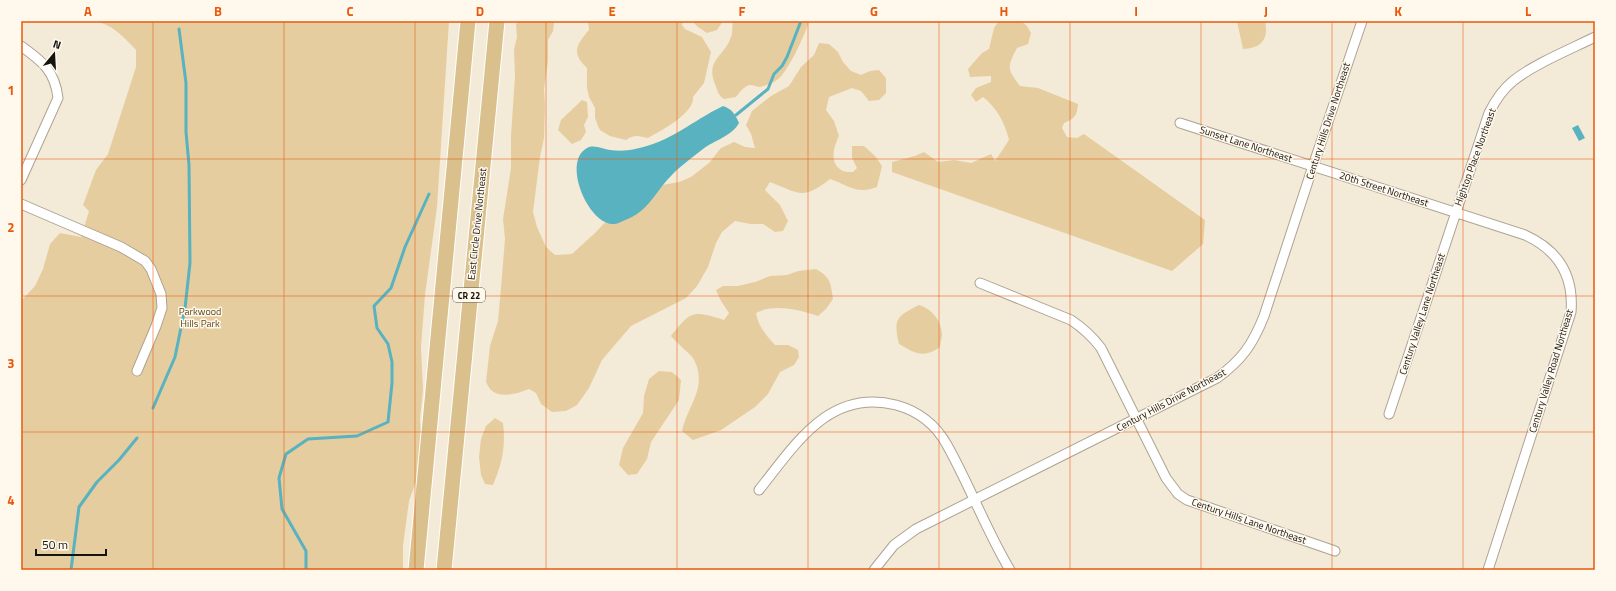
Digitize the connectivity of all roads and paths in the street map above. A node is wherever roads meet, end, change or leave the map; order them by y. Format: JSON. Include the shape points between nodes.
{"nodes":[{"id":1,"x":468,"y":21,"type":"edge"},
{"id":2,"x":497,"y":21,"type":"edge"},
{"id":3,"x":1362,"y":21,"type":"edge"},
{"id":4,"x":1595,"y":37,"type":"edge"},
{"id":5,"x":21,"y":46,"type":"edge"},
{"id":6,"x":1180,"y":123,"type":"dead end"},
{"id":7,"x":1312,"y":166,"type":"junction"},
{"id":8,"x":21,"y":180,"type":"edge"},
{"id":9,"x":21,"y":204,"type":"edge"},
{"id":10,"x":1455,"y":213,"type":"junction"},
{"id":11,"x":980,"y":283,"type":"dead end"},
{"id":12,"x":137,"y":371,"type":"dead end"},
{"id":13,"x":1390,"y":414,"type":"dead end"},
{"id":14,"x":1137,"y":419,"type":"junction"},
{"id":15,"x":759,"y":490,"type":"dead end"},
{"id":16,"x":974,"y":501,"type":"junction"},
{"id":17,"x":1335,"y":551,"type":"dead end"},
{"id":18,"x":416,"y":570,"type":"edge"},
{"id":19,"x":444,"y":570,"type":"edge"},
{"id":20,"x":874,"y":570,"type":"edge"},
{"id":21,"x":1010,"y":570,"type":"edge"},
{"id":22,"x":1488,"y":570,"type":"edge"}],
"edges":[{"from":1,"to":18,"type":"main road","number":"CR 22"},
{"from":2,"to":19,"type":"main road","name":"East Circle Drive Northeast","number":"CR 22"},
{"from":3,"to":7,"type":"street","name":"Century Hills Drive Northeast"},
{"from":4,"to":10,"type":"street","name":"Hightop Place Northeast","via":[[1526,72],[1503,91],[1489,113]]},
{"from":5,"to":8,"type":"street","via":[[38,58],[50,71],[58,98]]},
{"from":6,"to":7,"type":"street","name":"Sunset Lane Northeast"},
{"from":7,"to":10,"type":"street","name":"20th Street Northeast"},
{"from":7,"to":14,"type":"street","name":"Century Hills Drive Northeast","via":[[1264,316],[1248,349],[1218,378]]},
{"from":9,"to":12,"type":"street","via":[[121,247],[145,261],[151,269],[161,294],[162,308]]},
{"from":10,"to":13,"type":"street","name":"Century Valley Lane Northeast"},
{"from":10,"to":22,"type":"street","name":"Century Valley Road Northeast","via":[[1525,235],[1549,248],[1567,277],[1572,302],[1568,323]]},
{"from":11,"to":14,"type":"street","name":"Century Hills Lane Northeast","via":[[1071,320],[1082,327],[1101,348]]},
{"from":14,"to":16,"type":"street","name":"Century Hills Drive Northeast"},
{"from":14,"to":17,"type":"street","name":"Century Hills Lane Northeast","via":[[1166,478],[1178,494],[1187,500]]},
{"from":15,"to":16,"type":"street","via":[[819,421],[855,404],[885,402],[914,412],[928,421],[938,432],[947,444]]},
{"from":16,"to":20,"type":"street","name":"Century Hills Drive Northeast","via":[[905,536],[884,556]]},
{"from":16,"to":21,"type":"street"}]}
